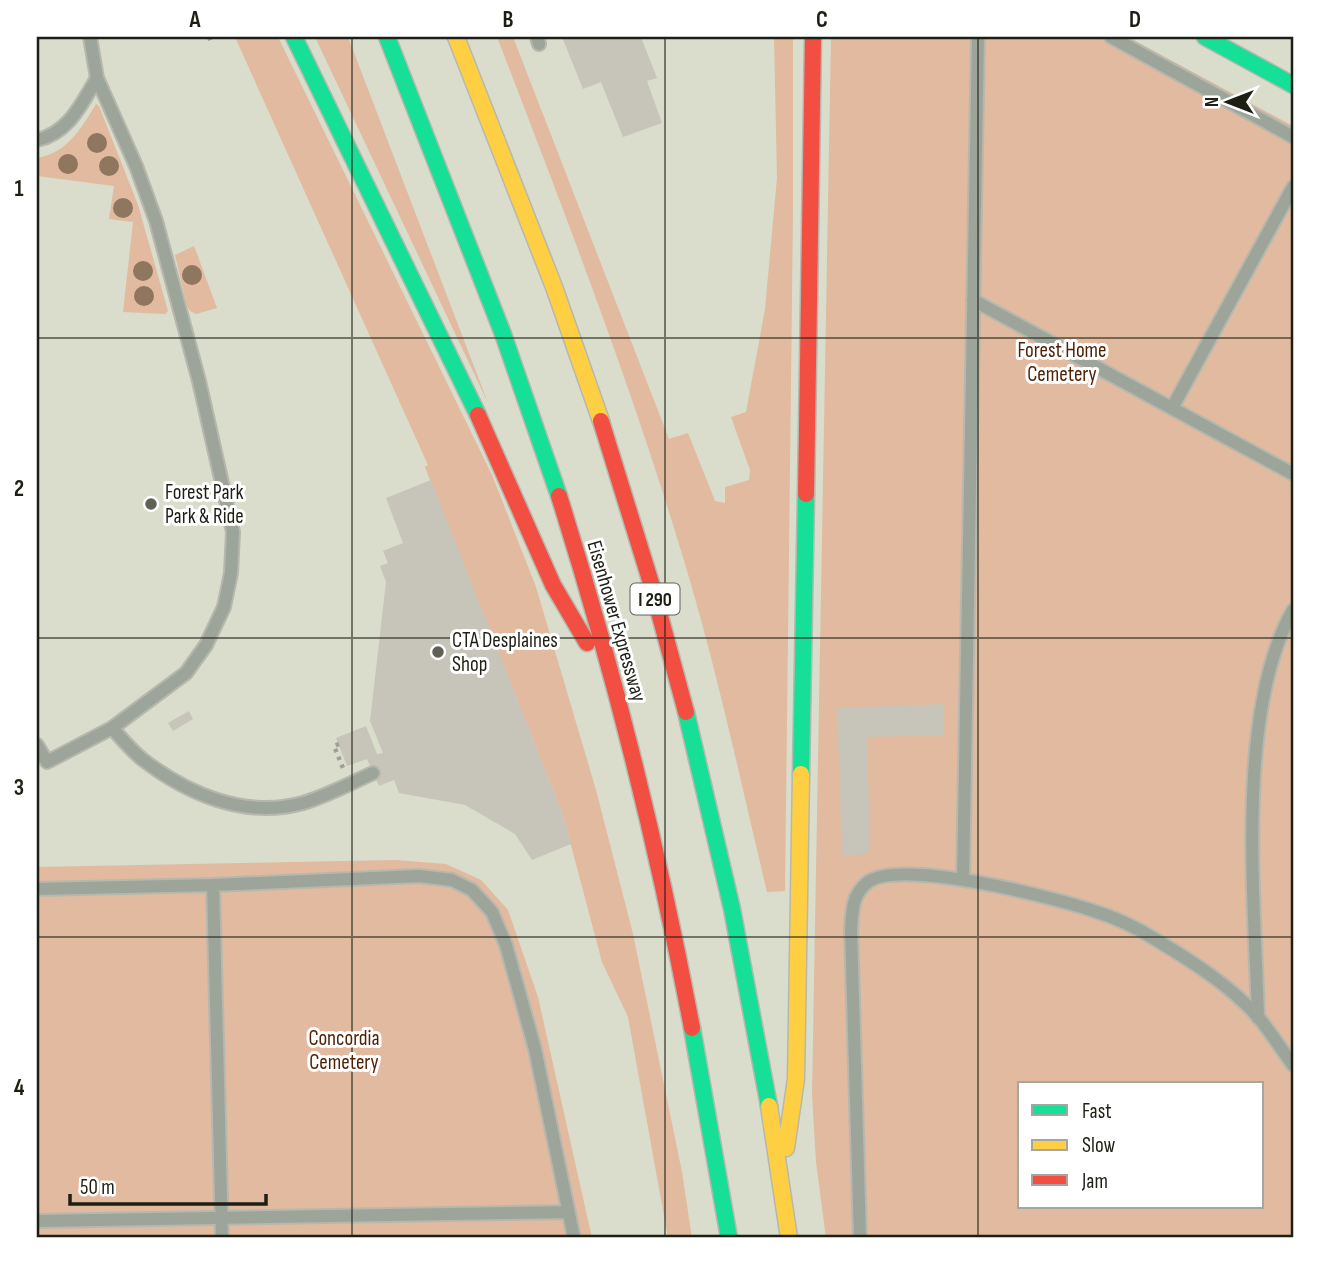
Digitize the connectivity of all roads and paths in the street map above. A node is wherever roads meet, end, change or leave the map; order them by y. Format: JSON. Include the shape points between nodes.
{"nodes":[{"id":1,"x":90,"y":37,"type":"edge"},
{"id":2,"x":294,"y":37,"type":"edge"},
{"id":3,"x":387,"y":37,"type":"edge"},
{"id":4,"x":456,"y":37,"type":"edge"},
{"id":5,"x":813,"y":37,"type":"edge"},
{"id":6,"x":978,"y":37,"type":"edge"},
{"id":7,"x":1111,"y":37,"type":"edge"},
{"id":8,"x":1205,"y":37,"type":"edge"},
{"id":9,"x":97,"y":78,"type":"junction"},
{"id":10,"x":1293,"y":85,"type":"edge"},
{"id":11,"x":1293,"y":137,"type":"edge"},
{"id":12,"x":37,"y":140,"type":"edge"},
{"id":13,"x":1293,"y":187,"type":"edge"},
{"id":14,"x":973,"y":300,"type":"junction"},
{"id":15,"x":1172,"y":408,"type":"junction"},
{"id":16,"x":1293,"y":474,"type":"edge"},
{"id":17,"x":1293,"y":610,"type":"edge"},
{"id":18,"x":616,"y":692,"type":"junction"},
{"id":19,"x":112,"y":728,"type":"junction"},
{"id":20,"x":339,"y":744,"type":"dead end"},
{"id":21,"x":37,"y":745,"type":"edge"},
{"id":22,"x":42,"y":764,"type":"edge"},
{"id":23,"x":344,"y":769,"type":"dead end"},
{"id":24,"x":373,"y":773,"type":"dead end"},
{"id":25,"x":963,"y":880,"type":"junction"},
{"id":26,"x":213,"y":885,"type":"junction"},
{"id":27,"x":37,"y":889,"type":"edge"},
{"id":28,"x":1258,"y":1018,"type":"junction"},
{"id":29,"x":1293,"y":1066,"type":"edge"},
{"id":30,"x":782,"y":1182,"type":"junction"},
{"id":31,"x":569,"y":1212,"type":"junction"},
{"id":32,"x":221,"y":1216,"type":"junction"},
{"id":33,"x":37,"y":1220,"type":"edge"},
{"id":34,"x":222,"y":1238,"type":"edge"},
{"id":35,"x":574,"y":1238,"type":"edge"},
{"id":36,"x":730,"y":1238,"type":"edge"},
{"id":37,"x":789,"y":1238,"type":"edge"},
{"id":38,"x":860,"y":1238,"type":"edge"}],
"edges":[{"from":1,"to":9,"type":"lane"},
{"from":2,"to":18,"type":"main road","via":[[477,412],[553,585]]},
{"from":3,"to":18,"type":"main road","name":"Eisenhower Expressway","via":[[519,378]]},
{"from":4,"to":30,"type":"main road","name":"Eisenhower Expressway","number":"I 290","via":[[584,371],[647,569],[746,977]]},
{"from":5,"to":30,"type":"main road","via":[[796,1079]]},
{"from":6,"to":14,"type":"lane"},
{"from":7,"to":11,"type":"lane"},
{"from":8,"to":10,"type":"main road"},
{"from":9,"to":12,"type":"lane","via":[[69,122],[50,137]]},
{"from":9,"to":19,"type":"lane","via":[[156,221],[233,533],[224,607],[206,645],[186,673]]},
{"from":13,"to":15,"type":"lane"},
{"from":14,"to":15,"type":"lane"},
{"from":14,"to":25,"type":"lane"},
{"from":15,"to":16,"type":"lane"},
{"from":17,"to":28,"type":"lane","via":[[1272,662],[1258,744],[1253,803]]},
{"from":18,"to":36,"type":"main road","name":"Eisenhower Expressway","via":[[676,941]]},
{"from":19,"to":22,"type":"lane"},
{"from":19,"to":24,"type":"lane","via":[[141,758],[196,794],[240,807],[303,803]]},
{"from":20,"to":23,"type":"path","via":[[334,746]]},
{"from":21,"to":22,"type":"lane"},
{"from":25,"to":28,"type":"lane","via":[[1055,899],[1128,925],[1201,969]]},
{"from":25,"to":38,"type":"lane","via":[[888,875],[869,881],[852,906]]},
{"from":26,"to":27,"type":"lane"},
{"from":26,"to":31,"type":"lane","via":[[419,876],[452,880],[472,890],[492,912],[506,945],[535,1049]]},
{"from":26,"to":32,"type":"lane"},
{"from":28,"to":29,"type":"lane"},
{"from":30,"to":37,"type":"main road","name":"Eisenhower Expressway","number":"I 290"},
{"from":31,"to":32,"type":"lane"},
{"from":31,"to":35,"type":"lane"},
{"from":32,"to":33,"type":"lane"},
{"from":32,"to":34,"type":"lane"}]}
